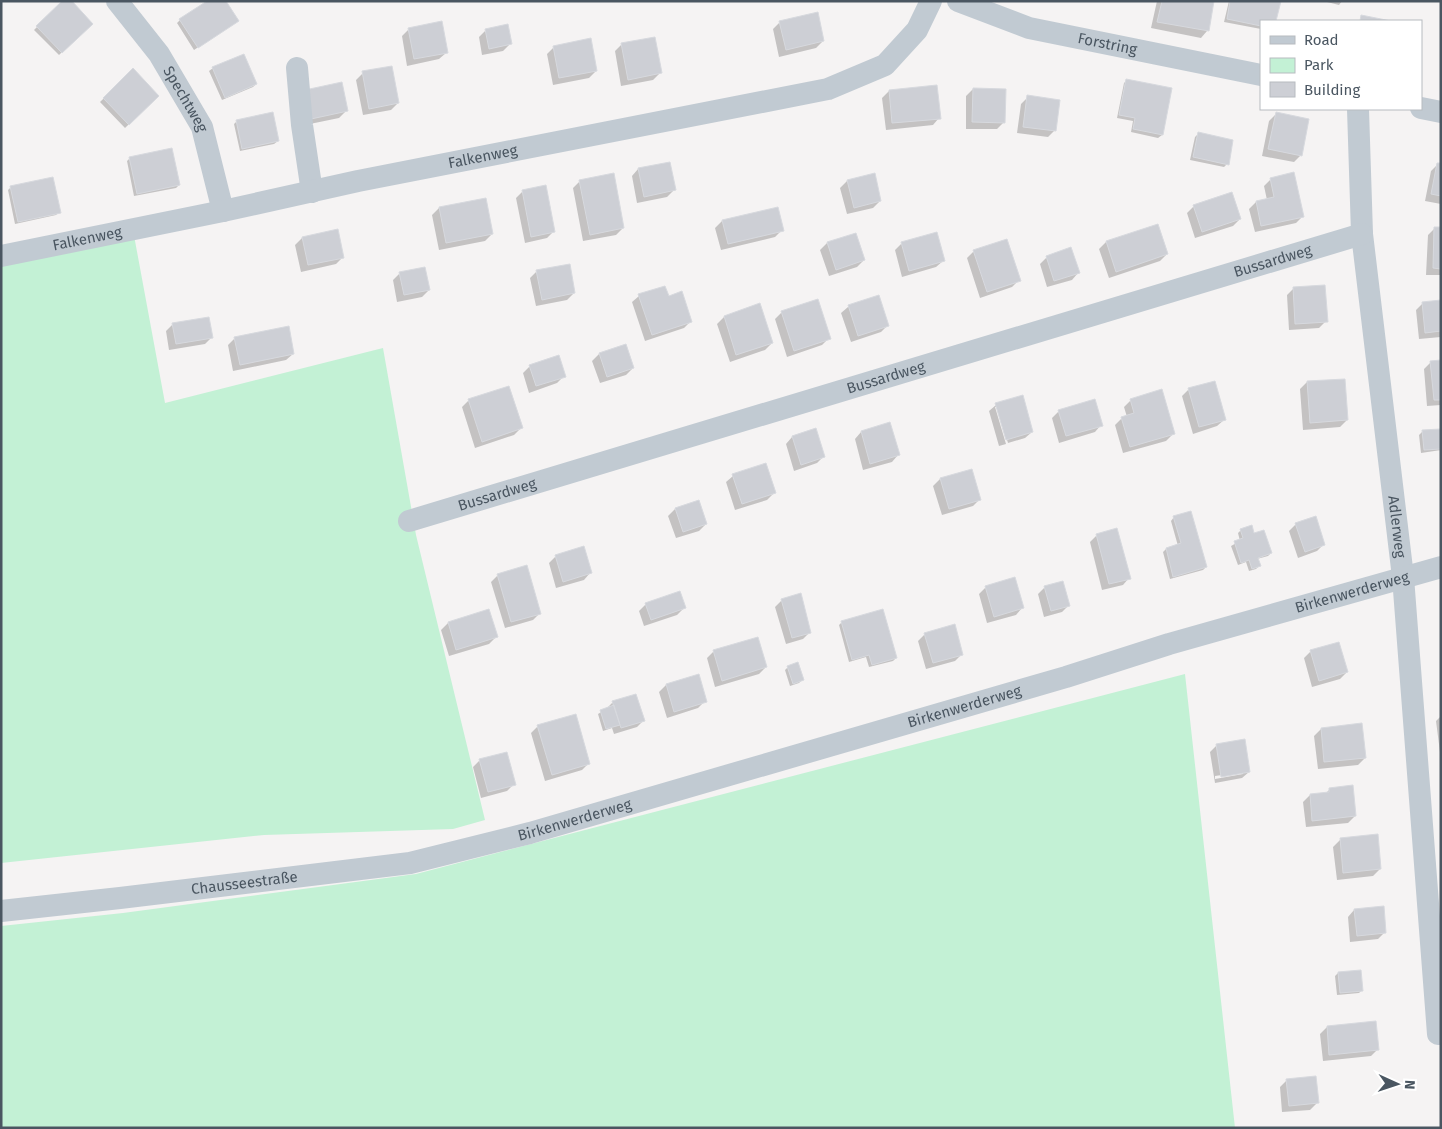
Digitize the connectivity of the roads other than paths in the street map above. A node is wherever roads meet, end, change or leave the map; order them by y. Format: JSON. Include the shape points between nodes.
{"nodes":[{"id":1,"x":117,"y":1,"type":"edge"},
{"id":2,"x":931,"y":1,"type":"edge"},
{"id":3,"x":958,"y":1,"type":"edge"},
{"id":4,"x":296,"y":68,"type":"dead end"},
{"id":5,"x":1260,"y":74,"type":"edge"},
{"id":6,"x":1422,"y":108,"type":"edge"},
{"id":7,"x":1358,"y":110,"type":"edge"},
{"id":8,"x":1441,"y":112,"type":"edge"},
{"id":9,"x":312,"y":192,"type":"junction"},
{"id":10,"x":223,"y":211,"type":"junction"},
{"id":11,"x":1362,"y":234,"type":"junction"},
{"id":12,"x":1,"y":256,"type":"edge"},
{"id":13,"x":409,"y":521,"type":"dead end"},
{"id":14,"x":1441,"y":567,"type":"edge"},
{"id":15,"x":1403,"y":577,"type":"junction"},
{"id":16,"x":486,"y":844,"type":"joint"},
{"id":17,"x":1,"y":911,"type":"edge"},
{"id":18,"x":1438,"y":1034,"type":"dead end"}],
"edges":[{"from":1,"to":10,"type":"street","name":"Spechtweg","via":[[159,54],[202,127]]},
{"from":2,"to":9,"type":"street","name":"Falkenweg","via":[[917,30],[885,65],[828,89]]},
{"from":3,"to":5,"type":"street","name":"Forstring","via":[[1030,28]]},
{"from":4,"to":9,"type":"street"},
{"from":6,"to":8,"type":"street"},
{"from":7,"to":11,"type":"street","name":"Adlerweg"},
{"from":9,"to":10,"type":"street","name":"Falkenweg"},
{"from":10,"to":12,"type":"street","name":"Falkenweg"},
{"from":11,"to":13,"type":"street","name":"Bussardweg"},
{"from":11,"to":15,"type":"street","name":"Adlerweg"},
{"from":14,"to":15,"type":"street","name":"Birkenwerderweg"},
{"from":15,"to":16,"type":"street","name":"Birkenwerderweg"},
{"from":15,"to":18,"type":"street","name":"Adlerweg"},
{"from":16,"to":17,"type":"street","name":"Chausseestraße","via":[[410,863]]}]}
